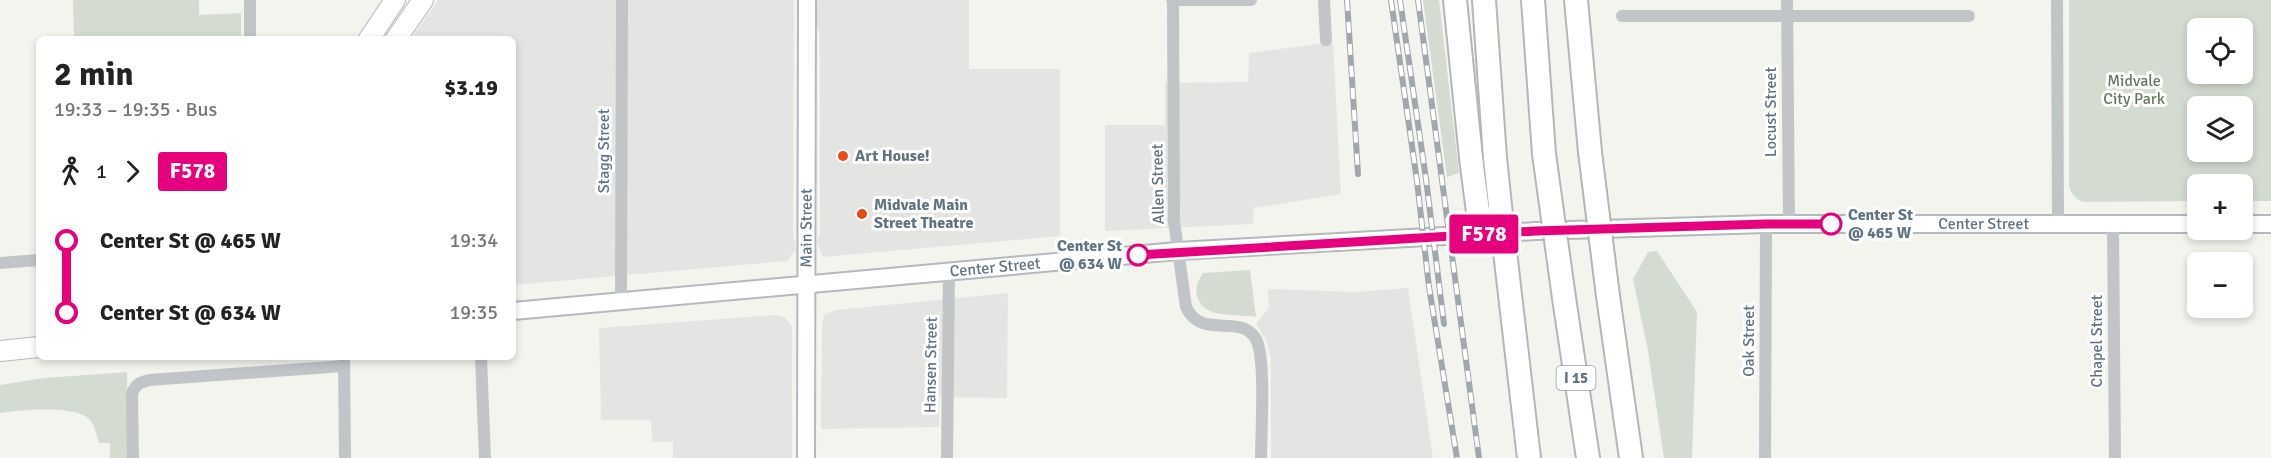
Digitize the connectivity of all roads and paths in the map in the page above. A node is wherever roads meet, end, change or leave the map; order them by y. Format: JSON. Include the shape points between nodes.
{"nodes":[{"id":1,"x":250,"y":0,"type":"edge"},
{"id":2,"x":395,"y":0,"type":"edge"},
{"id":3,"x":423,"y":0,"type":"edge"},
{"id":4,"x":622,"y":0,"type":"edge"},
{"id":5,"x":807,"y":0,"type":"edge"},
{"id":6,"x":1172,"y":0,"type":"edge"},
{"id":7,"x":1251,"y":0,"type":"edge"},
{"id":8,"x":1324,"y":0,"type":"edge"},
{"id":9,"x":1455,"y":0,"type":"edge"},
{"id":10,"x":1484,"y":0,"type":"edge"},
{"id":11,"x":1533,"y":0,"type":"edge"},
{"id":12,"x":1576,"y":0,"type":"edge"},
{"id":13,"x":1787,"y":0,"type":"edge"},
{"id":14,"x":2057,"y":0,"type":"edge"},
{"id":15,"x":1622,"y":16,"type":"dead end"},
{"id":16,"x":1787,"y":16,"type":"junction"},
{"id":17,"x":1969,"y":16,"type":"dead end"},
{"id":18,"x":250,"y":36,"type":"edge"},
{"id":19,"x":371,"y":36,"type":"edge"},
{"id":20,"x":398,"y":36,"type":"edge"},
{"id":21,"x":1326,"y":40,"type":"dead end"},
{"id":22,"x":1766,"y":224,"type":"junction"},
{"id":23,"x":1789,"y":224,"type":"junction"},
{"id":24,"x":2058,"y":224,"type":"junction"},
{"id":25,"x":2113,"y":224,"type":"junction"},
{"id":26,"x":2187,"y":224,"type":"edge"},
{"id":27,"x":2253,"y":224,"type":"edge"},
{"id":28,"x":2271,"y":224,"type":"edge"},
{"id":29,"x":1504,"y":243,"type":"junction"},
{"id":30,"x":1177,"y":251,"type":"junction"},
{"id":31,"x":36,"y":260,"type":"edge"},
{"id":32,"x":0,"y":263,"type":"edge"},
{"id":33,"x":949,"y":272,"type":"junction"},
{"id":34,"x":806,"y":286,"type":"junction"},
{"id":35,"x":621,"y":302,"type":"junction"},
{"id":36,"x":516,"y":311,"type":"edge"},
{"id":37,"x":36,"y":347,"type":"edge"},
{"id":38,"x":0,"y":351,"type":"edge"},
{"id":39,"x":481,"y":360,"type":"edge"},
{"id":40,"x":344,"y":361,"type":"edge"},
{"id":41,"x":133,"y":458,"type":"edge"},
{"id":42,"x":345,"y":458,"type":"edge"},
{"id":43,"x":485,"y":458,"type":"edge"},
{"id":44,"x":806,"y":458,"type":"edge"},
{"id":45,"x":947,"y":458,"type":"edge"},
{"id":46,"x":1261,"y":458,"type":"edge"},
{"id":47,"x":1529,"y":458,"type":"edge"},
{"id":48,"x":1588,"y":458,"type":"edge"},
{"id":49,"x":1632,"y":458,"type":"edge"},
{"id":50,"x":1765,"y":458,"type":"edge"},
{"id":51,"x":2115,"y":458,"type":"edge"}],
"edges":[{"from":1,"to":18,"type":"street"},
{"from":2,"to":19,"type":"main road"},
{"from":3,"to":20,"type":"main road"},
{"from":4,"to":35,"type":"street","name":"Stagg Street"},
{"from":5,"to":34,"type":"main road","name":"Main Street"},
{"from":6,"to":7,"type":"street"},
{"from":6,"to":30,"type":"street","name":"Allen Street"},
{"from":8,"to":21,"type":"street"},
{"from":9,"to":29,"type":"highway","bridge":true,"via":[[1478,212]]},
{"from":10,"to":29,"type":"highway","bridge":true},
{"from":11,"to":48,"type":"highway","number":"I 15","bridge":true,"via":[[1544,154]]},
{"from":12,"to":49,"type":"highway","bridge":true,"via":[[1590,152]]},
{"from":13,"to":16,"type":"street","name":"Locust Street"},
{"from":14,"to":24,"type":"street"},
{"from":15,"to":16,"type":"street"},
{"from":16,"to":17,"type":"street"},
{"from":16,"to":23,"type":"street","name":"Locust Street"},
{"from":22,"to":23,"type":"main road","name":"Center Street"},
{"from":22,"to":30,"type":"main road","name":"Center Street","via":[[1536,231]]},
{"from":22,"to":50,"type":"street","name":"Oak Street"},
{"from":23,"to":24,"type":"main road","name":"Center Street"},
{"from":24,"to":25,"type":"main road","name":"Center Street"},
{"from":25,"to":26,"type":"main road","name":"Center Street"},
{"from":25,"to":51,"type":"street","name":"Chapel Street"},
{"from":27,"to":28,"type":"main road"},
{"from":29,"to":47,"type":"highway"},
{"from":30,"to":33,"type":"main road","name":"Center Street"},
{"from":30,"to":46,"type":"street","name":"Allen Street","via":[[1186,307],[1192,318],[1204,324],[1246,329],[1258,344]]},
{"from":31,"to":32,"type":"street"},
{"from":33,"to":34,"type":"main road","name":"Center Street"},
{"from":33,"to":45,"type":"street","name":"Hansen Street"},
{"from":34,"to":35,"type":"main road","name":"Center Street"},
{"from":34,"to":44,"type":"main road","name":"Main Street"},
{"from":35,"to":36,"type":"main road","name":"Center Street"},
{"from":37,"to":38,"type":"main road"},
{"from":39,"to":43,"type":"street"},
{"from":40,"to":41,"type":"street","via":[[149,380],[134,387],[132,394]]},
{"from":40,"to":42,"type":"street"}]}
